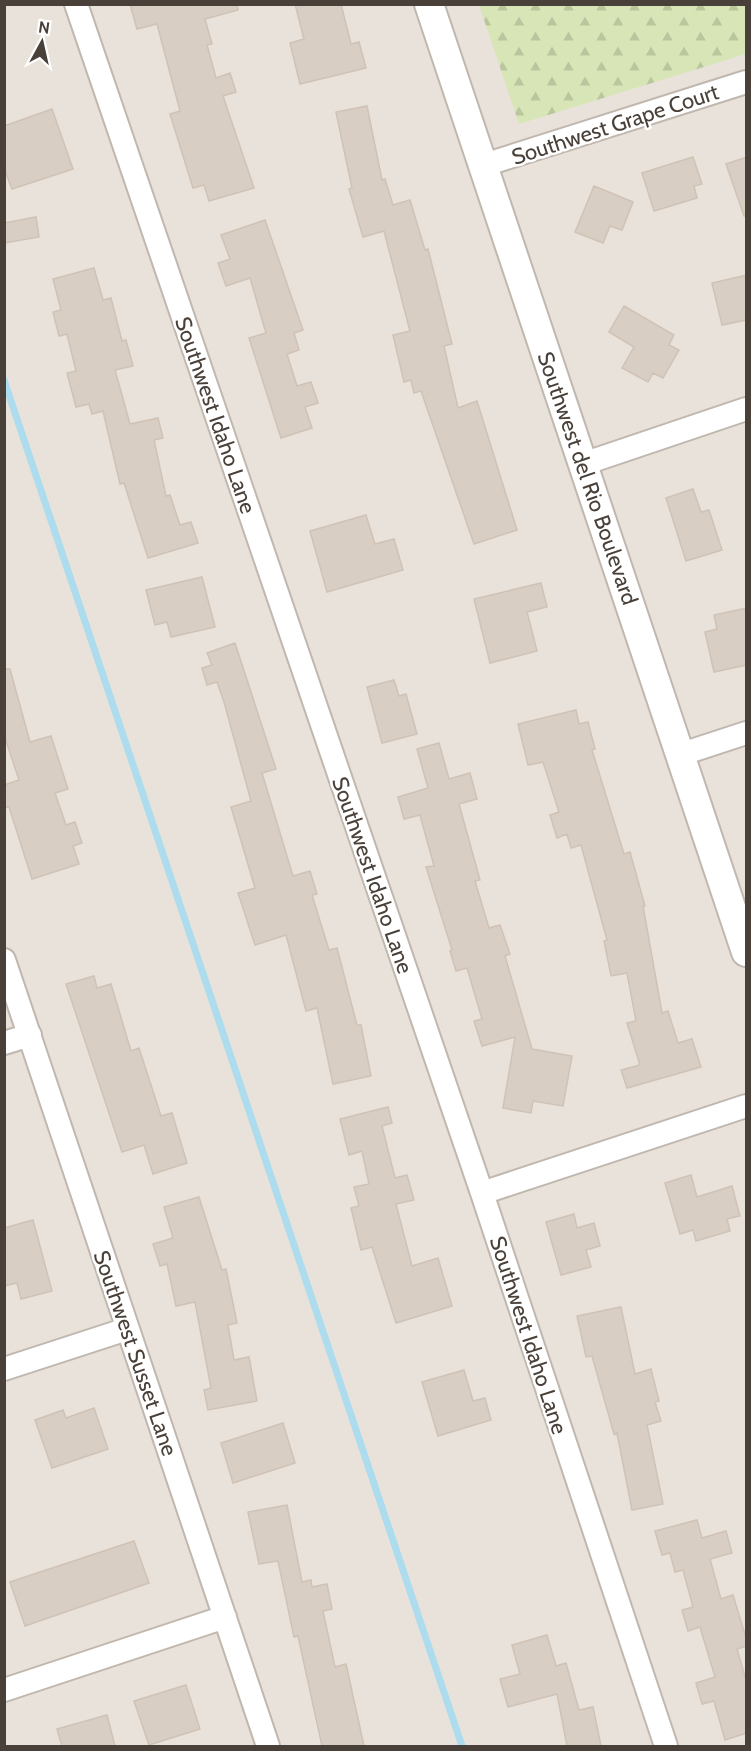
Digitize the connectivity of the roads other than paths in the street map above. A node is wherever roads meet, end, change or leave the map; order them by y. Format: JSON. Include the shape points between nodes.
{"nodes":[{"id":1,"x":76,"y":4,"type":"edge"},
{"id":2,"x":429,"y":4,"type":"edge"},
{"id":3,"x":747,"y":82,"type":"edge"},
{"id":4,"x":484,"y":165,"type":"junction"},
{"id":5,"x":747,"y":409,"type":"edge"},
{"id":6,"x":583,"y":464,"type":"junction"},
{"id":7,"x":747,"y":733,"type":"edge"},
{"id":8,"x":682,"y":754,"type":"junction"},
{"id":9,"x":747,"y":952,"type":"edge"},
{"id":10,"x":4,"y":960,"type":"edge"},
{"id":11,"x":30,"y":1035,"type":"junction"},
{"id":12,"x":4,"y":1043,"type":"edge"},
{"id":13,"x":747,"y":1106,"type":"edge"},
{"id":14,"x":482,"y":1193,"type":"junction"},
{"id":15,"x":128,"y":1329,"type":"junction"},
{"id":16,"x":4,"y":1370,"type":"edge"},
{"id":17,"x":225,"y":1617,"type":"junction"},
{"id":18,"x":4,"y":1690,"type":"edge"},
{"id":19,"x":268,"y":1746,"type":"edge"},
{"id":20,"x":666,"y":1746,"type":"edge"}],
"edges":[{"from":1,"to":14,"type":"street","name":"Southwest Idaho Lane"},
{"from":2,"to":4,"type":"street","name":"Southwest del Rio Boulevard"},
{"from":3,"to":4,"type":"street","name":"Southwest Grape Court"},
{"from":4,"to":6,"type":"street","name":"Southwest del Rio Boulevard"},
{"from":5,"to":6,"type":"street"},
{"from":6,"to":8,"type":"street","name":"Southwest del Rio Boulevard"},
{"from":7,"to":8,"type":"street"},
{"from":8,"to":9,"type":"street","name":"Southwest del Rio Boulevard"},
{"from":10,"to":11,"type":"street","name":"Southwest Susset Lane"},
{"from":11,"to":12,"type":"street"},
{"from":11,"to":15,"type":"street","name":"Southwest Susset Lane"},
{"from":13,"to":14,"type":"street"},
{"from":14,"to":20,"type":"street","name":"Southwest Idaho Lane"},
{"from":15,"to":16,"type":"street"},
{"from":15,"to":17,"type":"street","name":"Southwest Susset Lane"},
{"from":17,"to":18,"type":"street"},
{"from":17,"to":19,"type":"street","name":"Southwest Susset Lane"}]}
